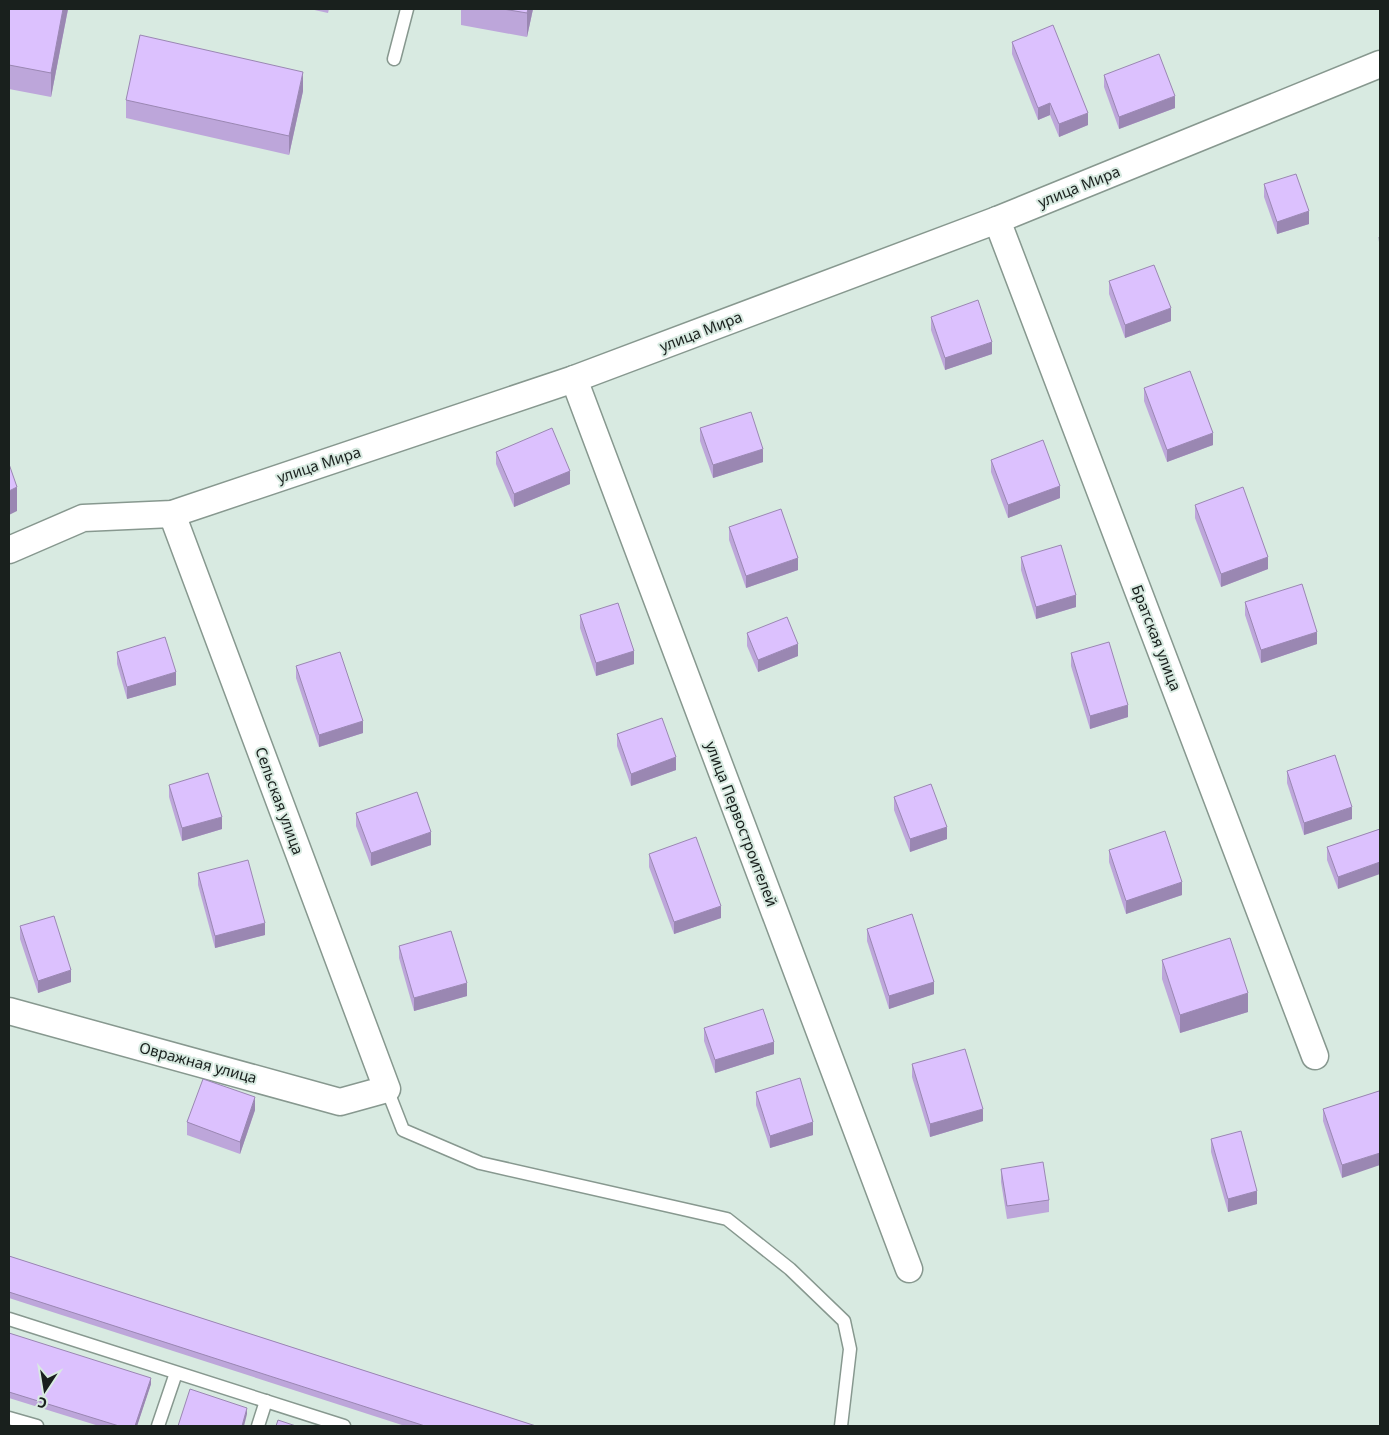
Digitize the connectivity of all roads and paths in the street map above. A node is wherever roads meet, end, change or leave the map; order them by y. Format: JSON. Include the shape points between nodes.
{"nodes":[{"id":1,"x":407,"y":9,"type":"edge"},
{"id":2,"x":394,"y":59,"type":"dead end"},
{"id":3,"x":1380,"y":64,"type":"edge"},
{"id":4,"x":997,"y":220,"type":"junction"},
{"id":5,"x":574,"y":379,"type":"junction"},
{"id":6,"x":172,"y":514,"type":"junction"},
{"id":7,"x":9,"y":550,"type":"edge"},
{"id":8,"x":9,"y":1011,"type":"edge"},
{"id":9,"x":1315,"y":1056,"type":"dead end"},
{"id":10,"x":387,"y":1089,"type":"junction"},
{"id":11,"x":909,"y":1269,"type":"dead end"},
{"id":12,"x":9,"y":1319,"type":"edge"},
{"id":13,"x":176,"y":1372,"type":"junction"},
{"id":14,"x":266,"y":1401,"type":"junction"},
{"id":15,"x":9,"y":1418,"type":"edge"},
{"id":16,"x":37,"y":1426,"type":"edge"},
{"id":17,"x":158,"y":1426,"type":"edge"},
{"id":18,"x":258,"y":1426,"type":"edge"},
{"id":19,"x":344,"y":1426,"type":"edge"},
{"id":20,"x":841,"y":1426,"type":"edge"}],
"edges":[{"from":1,"to":2,"type":"lane"},
{"from":3,"to":4,"type":"street","name":"улица Мира"},
{"from":4,"to":5,"type":"street","name":"улица Мира"},
{"from":4,"to":9,"type":"street","name":"Братская улица"},
{"from":5,"to":6,"type":"street","name":"улица Мира"},
{"from":5,"to":11,"type":"street","name":"улица Первостроителей"},
{"from":6,"to":7,"type":"street","name":"улица Мира","via":[[83,518]]},
{"from":6,"to":10,"type":"street","name":"Сельская улица"},
{"from":8,"to":10,"type":"street","name":"Овражная улица","via":[[340,1102]]},
{"from":10,"to":20,"type":"lane","via":[[403,1130],[480,1163],[727,1219],[790,1269],[844,1321],[850,1349]]},
{"from":12,"to":13,"type":"lane"},
{"from":13,"to":14,"type":"lane"},
{"from":13,"to":17,"type":"lane"},
{"from":14,"to":18,"type":"lane"},
{"from":14,"to":19,"type":"lane"},
{"from":15,"to":16,"type":"lane"}]}
